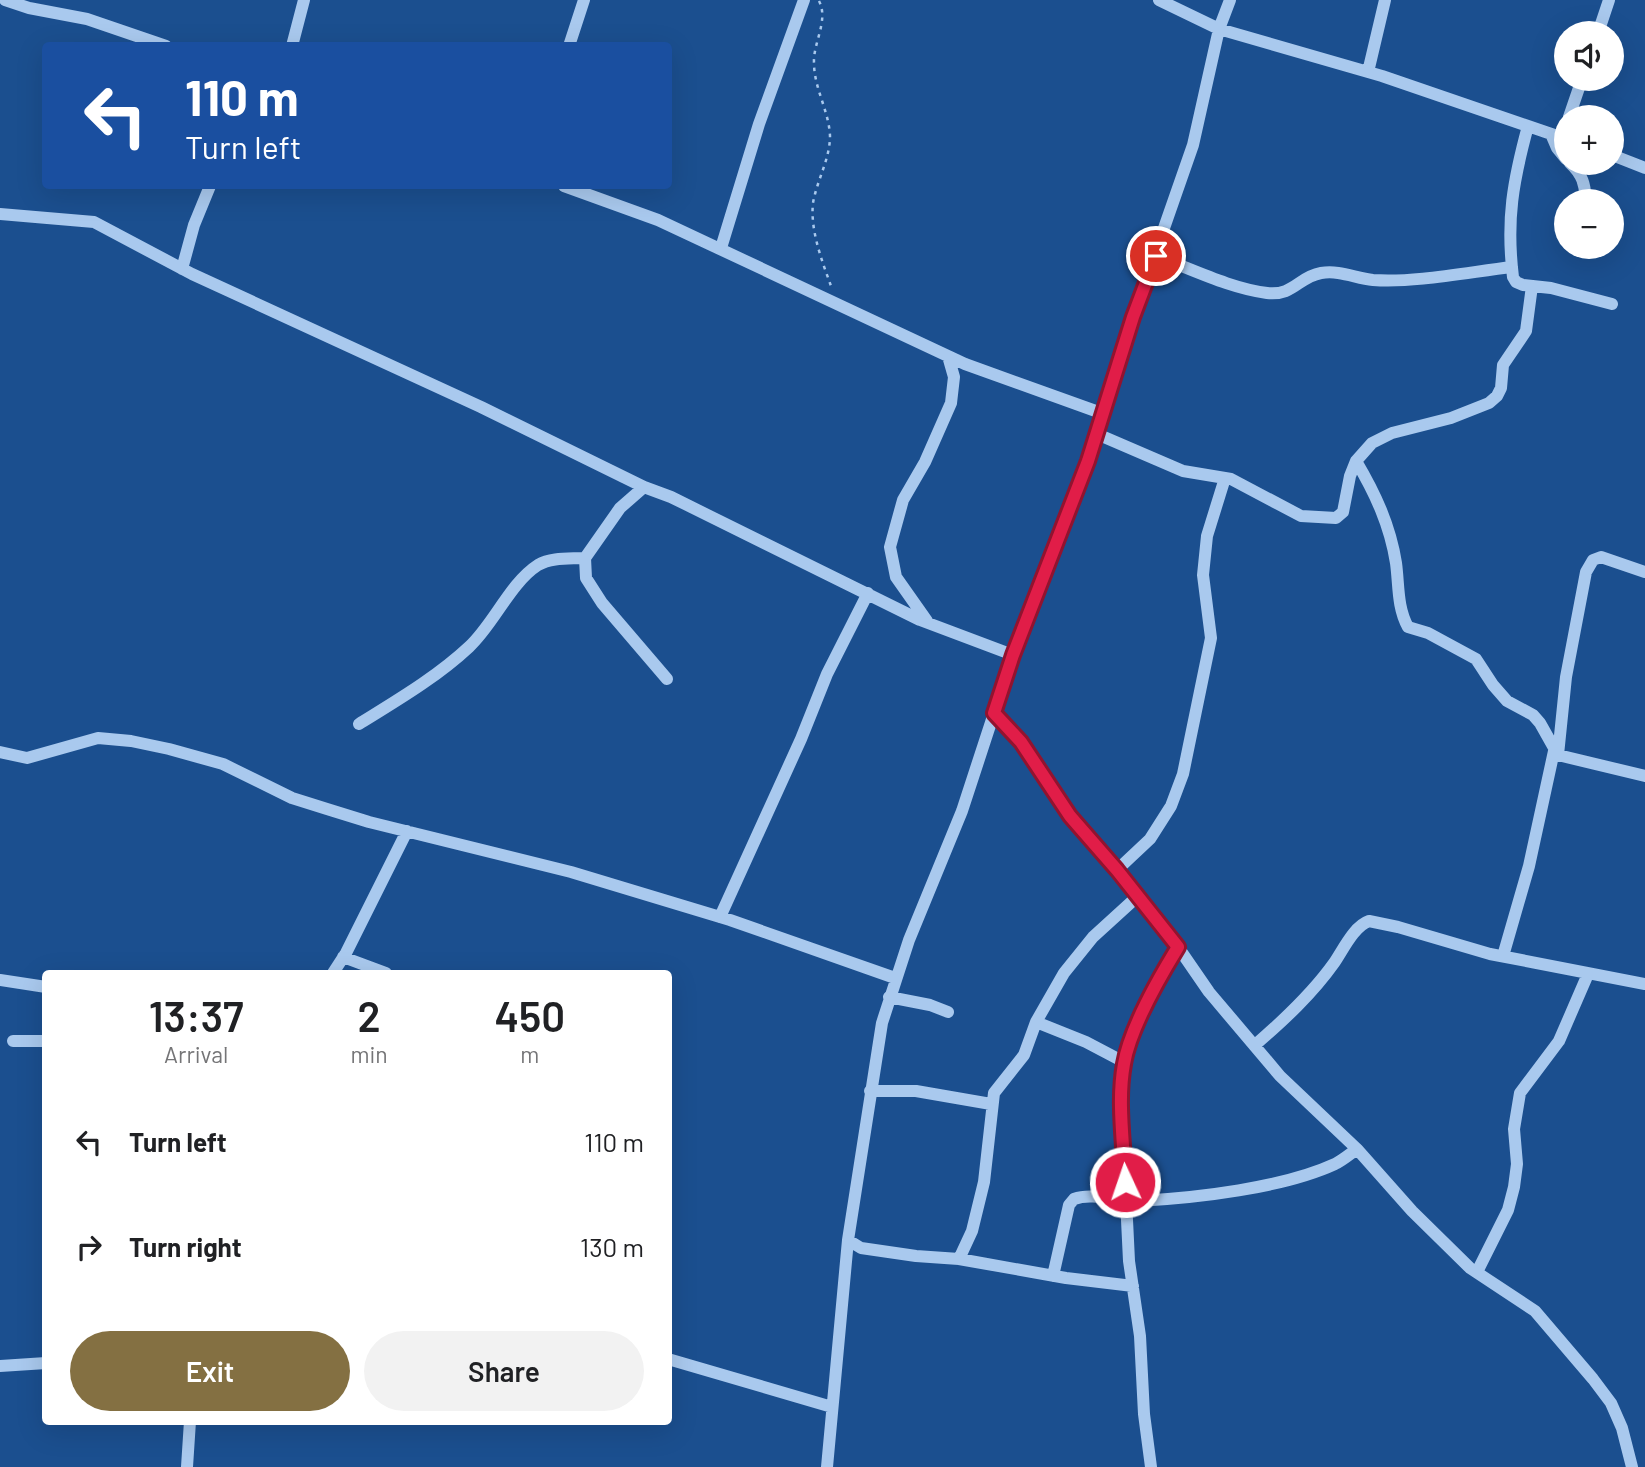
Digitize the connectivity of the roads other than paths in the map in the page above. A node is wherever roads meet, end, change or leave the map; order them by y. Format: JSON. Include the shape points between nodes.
{"nodes":[{"id":1,"x":5,"y":0,"type":"edge"},
{"id":2,"x":304,"y":0,"type":"edge"},
{"id":3,"x":584,"y":0,"type":"edge"},
{"id":4,"x":804,"y":0,"type":"edge"},
{"id":5,"x":1159,"y":0,"type":"edge"},
{"id":6,"x":1230,"y":0,"type":"edge"},
{"id":7,"x":1385,"y":0,"type":"edge"},
{"id":8,"x":1609,"y":0,"type":"edge"},
{"id":9,"x":30,"y":4,"type":"edge"},
{"id":10,"x":1602,"y":21,"type":"edge"},
{"id":11,"x":1219,"y":29,"type":"junction"},
{"id":12,"x":154,"y":42,"type":"edge"},
{"id":13,"x":293,"y":42,"type":"edge"},
{"id":14,"x":570,"y":42,"type":"edge"},
{"id":15,"x":1368,"y":72,"type":"junction"},
{"id":16,"x":1528,"y":126,"type":"junction"},
{"id":17,"x":1550,"y":134,"type":"junction"},
{"id":18,"x":1554,"y":135,"type":"edge"},
{"id":19,"x":1554,"y":142,"type":"edge"},
{"id":20,"x":1624,"y":159,"type":"edge"},
{"id":21,"x":1645,"y":167,"type":"edge"},
{"id":22,"x":209,"y":189,"type":"edge"},
{"id":23,"x":572,"y":189,"type":"edge"},
{"id":24,"x":0,"y":214,"type":"edge"},
{"id":25,"x":721,"y":248,"type":"junction"},
{"id":26,"x":1156,"y":256,"type":"junction"},
{"id":27,"x":1511,"y":267,"type":"junction"},
{"id":28,"x":182,"y":269,"type":"junction"},
{"id":29,"x":1532,"y":286,"type":"junction"},
{"id":30,"x":1612,"y":304,"type":"dead end"},
{"id":31,"x":948,"y":356,"type":"junction"},
{"id":32,"x":1104,"y":414,"type":"junction"},
{"id":33,"x":1097,"y":434,"type":"junction"},
{"id":34,"x":1356,"y":461,"type":"junction"},
{"id":35,"x":1225,"y":478,"type":"junction"},
{"id":36,"x":644,"y":486,"type":"junction"},
{"id":37,"x":585,"y":558,"type":"junction"},
{"id":38,"x":1645,"y":572,"type":"edge"},
{"id":39,"x":868,"y":593,"type":"junction"},
{"id":40,"x":929,"y":623,"type":"junction"},
{"id":41,"x":1013,"y":655,"type":"junction"},
{"id":42,"x":667,"y":679,"type":"dead end"},
{"id":43,"x":994,"y":713,"type":"junction"},
{"id":44,"x":359,"y":724,"type":"dead end"},
{"id":45,"x":0,"y":752,"type":"edge"},
{"id":46,"x":1556,"y":753,"type":"junction"},
{"id":47,"x":1645,"y":776,"type":"edge"},
{"id":48,"x":407,"y":831,"type":"junction"},
{"id":49,"x":1117,"y":870,"type":"junction"},
{"id":50,"x":1138,"y":896,"type":"junction"},
{"id":51,"x":720,"y":917,"type":"junction"},
{"id":52,"x":1178,"y":947,"type":"junction"},
{"id":53,"x":1503,"y":956,"type":"junction"},
{"id":54,"x":344,"y":957,"type":"junction"},
{"id":55,"x":335,"y":970,"type":"edge"},
{"id":56,"x":378,"y":970,"type":"edge"},
{"id":57,"x":1588,"y":974,"type":"junction"},
{"id":58,"x":895,"y":978,"type":"junction"},
{"id":59,"x":0,"y":981,"type":"edge"},
{"id":60,"x":1645,"y":984,"type":"edge"},
{"id":61,"x":42,"y":986,"type":"edge"},
{"id":62,"x":890,"y":997,"type":"junction"},
{"id":63,"x":948,"y":1013,"type":"dead end"},
{"id":64,"x":1036,"y":1021,"type":"junction"},
{"id":65,"x":12,"y":1041,"type":"dead end"},
{"id":66,"x":42,"y":1041,"type":"edge"},
{"id":67,"x":1255,"y":1045,"type":"junction"},
{"id":68,"x":1124,"y":1062,"type":"junction"},
{"id":69,"x":870,"y":1091,"type":"junction"},
{"id":70,"x":991,"y":1104,"type":"junction"},
{"id":71,"x":1357,"y":1149,"type":"junction"},
{"id":72,"x":1126,"y":1201,"type":"junction"},
{"id":73,"x":848,"y":1240,"type":"junction"},
{"id":74,"x":959,"y":1259,"type":"junction"},
{"id":75,"x":1477,"y":1272,"type":"junction"},
{"id":76,"x":1053,"y":1276,"type":"junction"},
{"id":77,"x":1133,"y":1286,"type":"junction"},
{"id":78,"x":672,"y":1360,"type":"edge"},
{"id":79,"x":42,"y":1363,"type":"edge"},
{"id":80,"x":0,"y":1366,"type":"edge"},
{"id":81,"x":832,"y":1407,"type":"junction"},
{"id":82,"x":190,"y":1425,"type":"edge"},
{"id":83,"x":187,"y":1467,"type":"edge"},
{"id":84,"x":827,"y":1467,"type":"edge"},
{"id":85,"x":1151,"y":1467,"type":"edge"},
{"id":86,"x":1632,"y":1467,"type":"edge"}],
"edges":[{"from":1,"to":9,"type":"street"},
{"from":2,"to":13,"type":"street"},
{"from":3,"to":14,"type":"street"},
{"from":4,"to":25,"type":"street"},
{"from":5,"to":11,"type":"street"},
{"from":6,"to":11,"type":"street"},
{"from":7,"to":15,"type":"street"},
{"from":8,"to":10,"type":"street"},
{"from":9,"to":12,"type":"street"},
{"from":11,"to":15,"type":"street"},
{"from":11,"to":26,"type":"street","via":[[1193,145]]},
{"from":15,"to":16,"type":"street"},
{"from":16,"to":17,"type":"street"},
{"from":16,"to":27,"type":"street","via":[[1514,178]]},
{"from":17,"to":18,"type":"street"},
{"from":17,"to":19,"type":"street"},
{"from":20,"to":21,"type":"street"},
{"from":22,"to":28,"type":"street"},
{"from":23,"to":25,"type":"street"},
{"from":24,"to":28,"type":"street","via":[[94,222]]},
{"from":25,"to":31,"type":"street"},
{"from":26,"to":27,"type":"street","via":[[1269,293],[1290,291],[1320,273],[1372,280]]},
{"from":26,"to":32,"type":"street"},
{"from":27,"to":29,"type":"street","via":[[1516,282]]},
{"from":28,"to":36,"type":"street"},
{"from":29,"to":30,"type":"street"},
{"from":29,"to":34,"type":"street","via":[[1526,331],[1503,365],[1497,396],[1451,418],[1392,433],[1372,443]]},
{"from":31,"to":32,"type":"street"},
{"from":31,"to":40,"type":"street","via":[[954,377],[951,403],[903,500],[890,547],[896,577]]},
{"from":32,"to":33,"type":"street"},
{"from":33,"to":35,"type":"street","via":[[1183,471]]},
{"from":33,"to":41,"type":"street"},
{"from":34,"to":35,"type":"street","via":[[1343,512],[1336,518],[1301,516]]},
{"from":34,"to":46,"type":"street","via":[[1377,496],[1389,530],[1401,614],[1408,627],[1476,659],[1507,701],[1540,723]]},
{"from":35,"to":49,"type":"street","via":[[1207,536],[1203,575],[1211,638],[1183,774],[1171,806],[1150,839]]},
{"from":36,"to":37,"type":"street","via":[[620,508]]},
{"from":36,"to":39,"type":"street"},
{"from":37,"to":42,"type":"street","via":[[586,578],[602,603]]},
{"from":37,"to":44,"type":"street","via":[[555,559],[535,567],[469,647]]},
{"from":38,"to":46,"type":"street","via":[[1601,557],[1593,560],[1586,572]]},
{"from":39,"to":40,"type":"street"},
{"from":39,"to":51,"type":"street","via":[[827,674]]},
{"from":40,"to":41,"type":"street"},
{"from":41,"to":43,"type":"street"},
{"from":43,"to":49,"type":"street","via":[[1021,742],[1070,816]]},
{"from":43,"to":58,"type":"street","via":[[962,811]]},
{"from":45,"to":48,"type":"street","via":[[27,758],[98,738],[131,741],[223,764],[292,798]]},
{"from":46,"to":47,"type":"street"},
{"from":46,"to":53,"type":"street"},
{"from":48,"to":51,"type":"street","via":[[571,872]]},
{"from":48,"to":54,"type":"street"},
{"from":49,"to":50,"type":"street"},
{"from":50,"to":52,"type":"street"},
{"from":50,"to":64,"type":"street","via":[[1093,937],[1064,972]]},
{"from":51,"to":58,"type":"street"},
{"from":52,"to":67,"type":"street"},
{"from":52,"to":68,"type":"street","via":[[1155,985]]},
{"from":53,"to":57,"type":"street"},
{"from":53,"to":67,"type":"street","via":[[1365,922],[1296,1009]]},
{"from":54,"to":55,"type":"street"},
{"from":54,"to":56,"type":"street"},
{"from":57,"to":60,"type":"street"},
{"from":57,"to":75,"type":"street","via":[[1559,1041],[1520,1093],[1514,1129],[1514,1187],[1508,1210]]},
{"from":58,"to":62,"type":"street"},
{"from":59,"to":61,"type":"street"},
{"from":62,"to":63,"type":"street"},
{"from":62,"to":69,"type":"street"},
{"from":64,"to":68,"type":"street"},
{"from":64,"to":70,"type":"street","via":[[1024,1055],[999,1084]]},
{"from":65,"to":66,"type":"street"},
{"from":67,"to":71,"type":"street","via":[[1280,1076]]},
{"from":68,"to":72,"type":"street"},
{"from":69,"to":70,"type":"street","via":[[916,1091]]},
{"from":69,"to":73,"type":"street"},
{"from":70,"to":74,"type":"street","via":[[982,1193]]},
{"from":71,"to":72,"type":"street","via":[[1336,1163],[1298,1177],[1208,1194]]},
{"from":71,"to":75,"type":"street"},
{"from":72,"to":76,"type":"street","via":[[1088,1196],[1074,1199]]},
{"from":72,"to":77,"type":"street"},
{"from":73,"to":74,"type":"street","via":[[861,1248]]},
{"from":73,"to":81,"type":"street"},
{"from":74,"to":76,"type":"street"},
{"from":75,"to":86,"type":"street","via":[[1535,1311],[1593,1379],[1611,1403]]},
{"from":76,"to":77,"type":"street"},
{"from":77,"to":85,"type":"street"},
{"from":78,"to":81,"type":"street"},
{"from":79,"to":80,"type":"street"},
{"from":81,"to":84,"type":"street"},
{"from":82,"to":83,"type":"street"}]}
